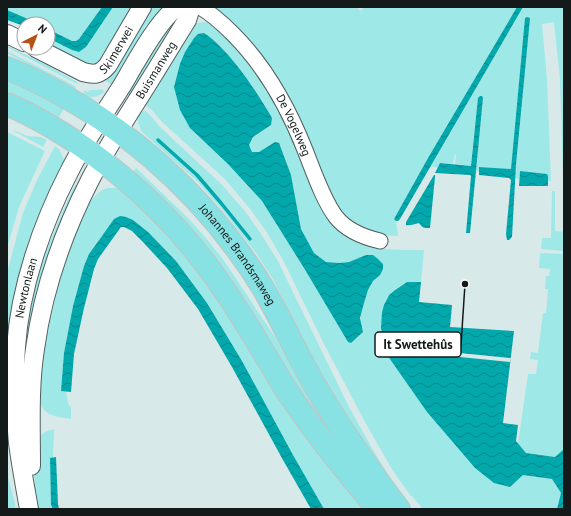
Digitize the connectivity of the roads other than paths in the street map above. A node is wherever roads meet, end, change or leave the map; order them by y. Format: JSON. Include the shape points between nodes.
{"nodes":[{"id":1,"x":142,"y":7,"type":"edge"},
{"id":2,"x":179,"y":7,"type":"edge"},
{"id":3,"x":191,"y":7,"type":"edge"},
{"id":4,"x":200,"y":7,"type":"edge"},
{"id":5,"x":52,"y":56,"type":"edge"},
{"id":6,"x":7,"y":68,"type":"edge"},
{"id":7,"x":7,"y":104,"type":"edge"},
{"id":8,"x":110,"y":125,"type":"junction"},
{"id":9,"x":83,"y":148,"type":"junction"},
{"id":10,"x":100,"y":160,"type":"junction"},
{"id":11,"x":380,"y":241,"type":"dead end"},
{"id":12,"x":30,"y":509,"type":"edge"},
{"id":13,"x":378,"y":509,"type":"edge"},
{"id":14,"x":399,"y":509,"type":"edge"}],
"edges":[{"from":1,"to":5,"type":"street","name":"Skimerwei","via":[[108,66],[99,73],[83,72]]},
{"from":2,"to":8,"type":"street","name":"Buismanweg","via":[[166,17],[150,38]]},
{"from":3,"to":8,"type":"street","name":"Buismanweg","via":[[187,20]]},
{"from":4,"to":11,"type":"street","name":"De Vogelweg","via":[[240,41],[275,87],[294,124],[325,198],[337,218],[350,230],[366,238]]},
{"from":6,"to":8,"type":"main road","name":"Johannes Brandsmaweg","via":[[74,102]]},
{"from":7,"to":9,"type":"main road","via":[[58,131]]},
{"from":8,"to":9,"type":"street","name":"Newtonlaan"},
{"from":8,"to":10,"type":"street","name":"Newtonlaan"},
{"from":8,"to":14,"type":"main road","name":"Johannes Brandsmaweg","via":[[152,158],[189,193],[242,256],[266,293],[334,417]]},
{"from":9,"to":10,"type":"main road"},
{"from":9,"to":12,"type":"street","name":"Newtonlaan","via":[[68,173],[39,244],[26,284],[17,331],[16,418]]},
{"from":10,"to":12,"type":"street","name":"Newtonlaan","via":[[68,227],[48,286],[40,320],[32,367]]},
{"from":10,"to":13,"type":"main road","via":[[131,184],[191,245],[241,315],[288,393],[314,430]]}]}
